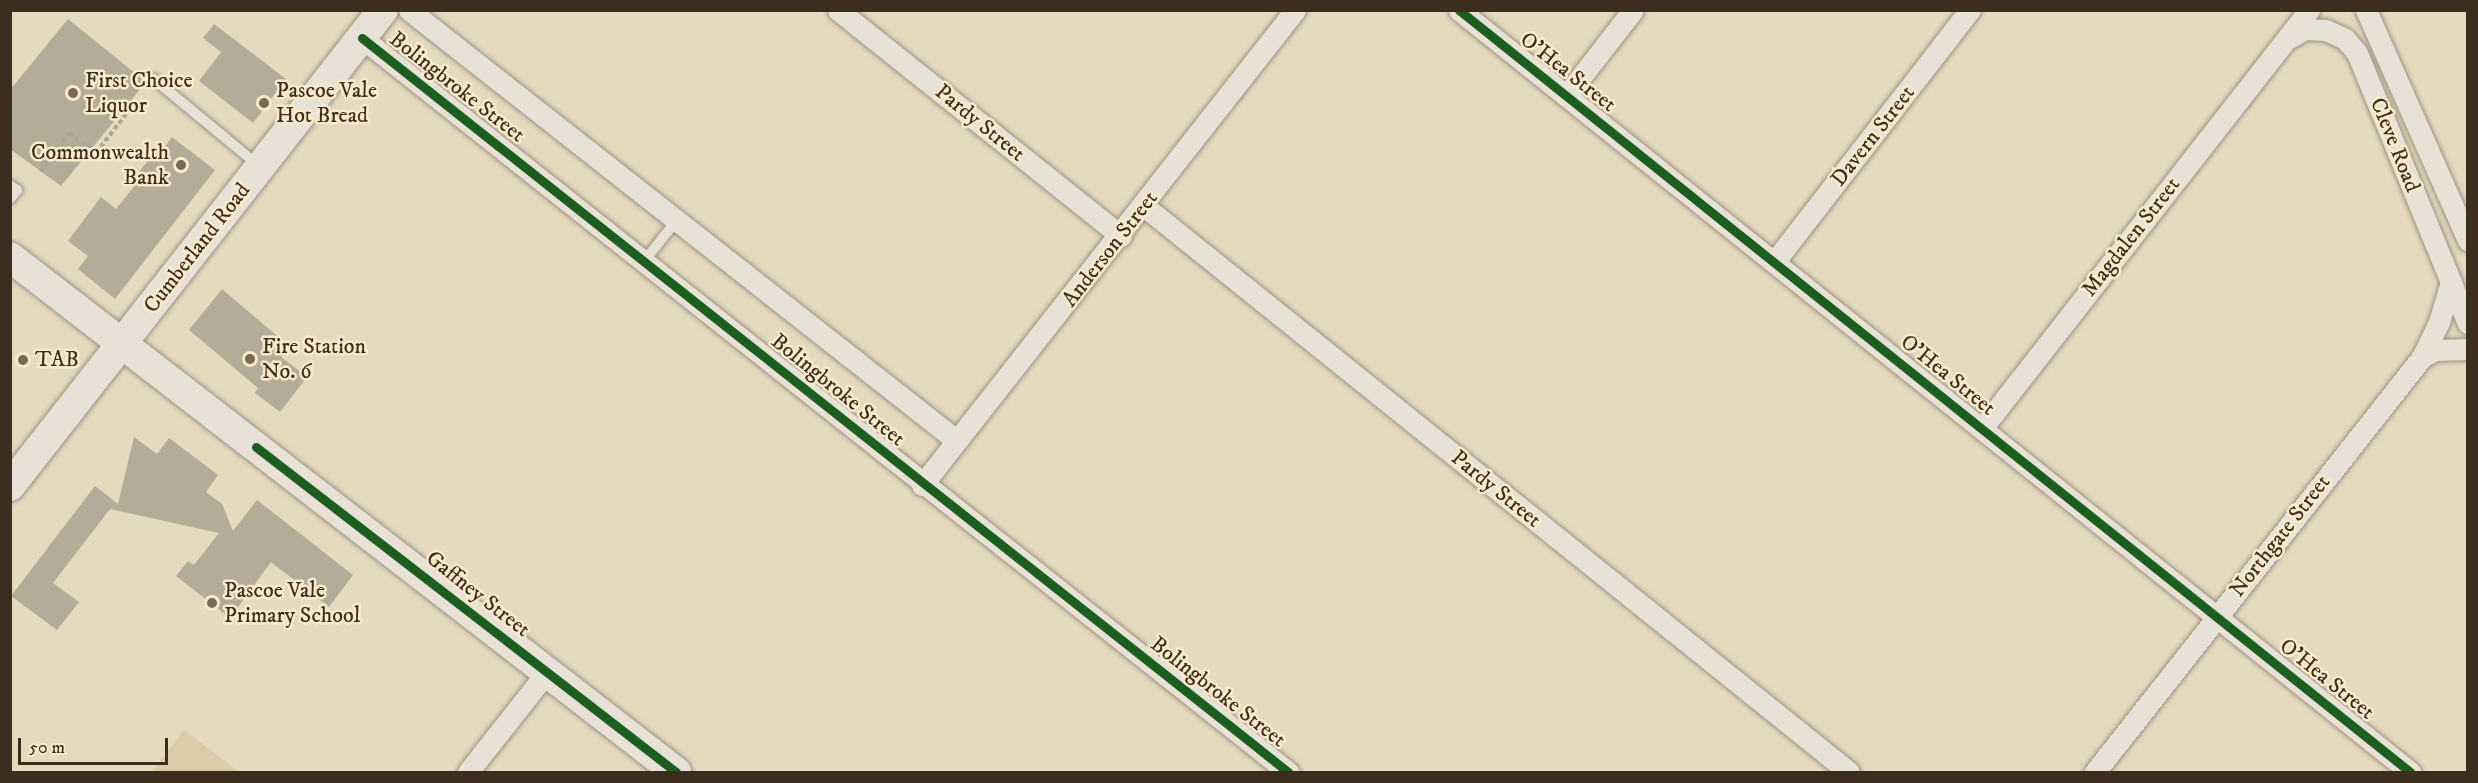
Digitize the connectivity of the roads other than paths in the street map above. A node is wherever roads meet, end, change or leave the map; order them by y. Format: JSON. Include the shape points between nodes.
{"nodes":[{"id":1,"x":383,"y":10,"type":"edge"},
{"id":2,"x":409,"y":10,"type":"edge"},
{"id":3,"x":838,"y":10,"type":"edge"},
{"id":4,"x":1295,"y":10,"type":"edge"},
{"id":5,"x":1459,"y":10,"type":"edge"},
{"id":6,"x":1633,"y":10,"type":"edge"},
{"id":7,"x":1970,"y":10,"type":"edge"},
{"id":8,"x":2297,"y":10,"type":"edge"},
{"id":9,"x":2309,"y":10,"type":"edge"},
{"id":10,"x":2366,"y":10,"type":"edge"},
{"id":11,"x":362,"y":38,"type":"junction"},
{"id":12,"x":2279,"y":47,"type":"junction"},
{"id":13,"x":154,"y":79,"type":"dead end"},
{"id":14,"x":1566,"y":96,"type":"junction"},
{"id":15,"x":261,"y":167,"type":"junction"},
{"id":16,"x":10,"y":185,"type":"edge"},
{"id":17,"x":10,"y":199,"type":"edge"},
{"id":18,"x":1144,"y":206,"type":"junction"},
{"id":19,"x":677,"y":220,"type":"junction"},
{"id":20,"x":1121,"y":236,"type":"junction"},
{"id":21,"x":2468,"y":240,"type":"edge"},
{"id":22,"x":10,"y":257,"type":"edge"},
{"id":23,"x":645,"y":260,"type":"junction"},
{"id":24,"x":1775,"y":261,"type":"junction"},
{"id":25,"x":2451,"y":282,"type":"junction"},
{"id":26,"x":2468,"y":323,"type":"edge"},
{"id":27,"x":121,"y":342,"type":"junction"},
{"id":28,"x":2468,"y":349,"type":"edge"},
{"id":29,"x":2422,"y":357,"type":"junction"},
{"id":30,"x":1983,"y":427,"type":"junction"},
{"id":31,"x":956,"y":440,"type":"junction"},
{"id":32,"x":922,"y":485,"type":"junction"},
{"id":33,"x":10,"y":486,"type":"edge"},
{"id":34,"x":2218,"y":615,"type":"junction"},
{"id":35,"x":547,"y":672,"type":"junction"},
{"id":36,"x":468,"y":772,"type":"edge"},
{"id":37,"x":676,"y":772,"type":"edge"},
{"id":38,"x":1288,"y":772,"type":"edge"},
{"id":39,"x":1849,"y":772,"type":"edge"},
{"id":40,"x":2095,"y":772,"type":"edge"},
{"id":41,"x":2410,"y":772,"type":"edge"}],
"edges":[{"from":1,"to":11,"type":"main road","name":"Cumberland Road"},
{"from":2,"to":19,"type":"street","name":"Bolingbroke Street"},
{"from":3,"to":20,"type":"street","name":"Pardy Street"},
{"from":4,"to":18,"type":"street","name":"Anderson Street"},
{"from":5,"to":14,"type":"street","name":"O'Hea Street"},
{"from":6,"to":14,"type":"street"},
{"from":7,"to":24,"type":"street","name":"Davern Street"},
{"from":8,"to":12,"type":"street","name":"Magdalen Street"},
{"from":9,"to":12,"type":"street","name":"Magdalen Street"},
{"from":10,"to":21,"type":"street","name":"Cleve Road"},
{"from":11,"to":15,"type":"main road","name":"Cumberland Road"},
{"from":11,"to":23,"type":"street","name":"Bolingbroke Street"},
{"from":12,"to":25,"type":"street","name":"Cleve Road","via":[[2298,32],[2314,28],[2337,33],[2351,43]]},
{"from":12,"to":30,"type":"street","name":"Magdalen Street"},
{"from":13,"to":15,"type":"lane"},
{"from":14,"to":24,"type":"street","name":"O'Hea Street"},
{"from":15,"to":27,"type":"main road","name":"Cumberland Road"},
{"from":16,"to":17,"type":"lane","via":[[17,190]]},
{"from":18,"to":20,"type":"street","name":"Anderson Street"},
{"from":18,"to":39,"type":"street","name":"Pardy Street"},
{"from":19,"to":23,"type":"lane"},
{"from":19,"to":31,"type":"street","name":"Bolingbroke Street"},
{"from":20,"to":31,"type":"street","name":"Anderson Street"},
{"from":22,"to":27,"type":"main road","name":"Gaffney Street"},
{"from":23,"to":32,"type":"street","name":"Bolingbroke Street"},
{"from":24,"to":30,"type":"street","name":"O'Hea Street"},
{"from":25,"to":26,"type":"street","name":"Cleve Road"},
{"from":25,"to":29,"type":"street","name":"Northgate Street","via":[[2439,322]]},
{"from":27,"to":33,"type":"main road","name":"Cumberland Road"},
{"from":27,"to":35,"type":"main road","name":"Gaffney Street"},
{"from":28,"to":29,"type":"street","via":[[2436,350]]},
{"from":29,"to":34,"type":"street","name":"Northgate Street"},
{"from":30,"to":34,"type":"street","name":"O'Hea Street"},
{"from":31,"to":32,"type":"street","name":"Anderson Street"},
{"from":32,"to":38,"type":"street","name":"Bolingbroke Street"},
{"from":34,"to":40,"type":"street","name":"Northgate Street"},
{"from":34,"to":41,"type":"street","name":"O'Hea Street"},
{"from":35,"to":36,"type":"street"},
{"from":35,"to":37,"type":"main road","name":"Gaffney Street"}]}
